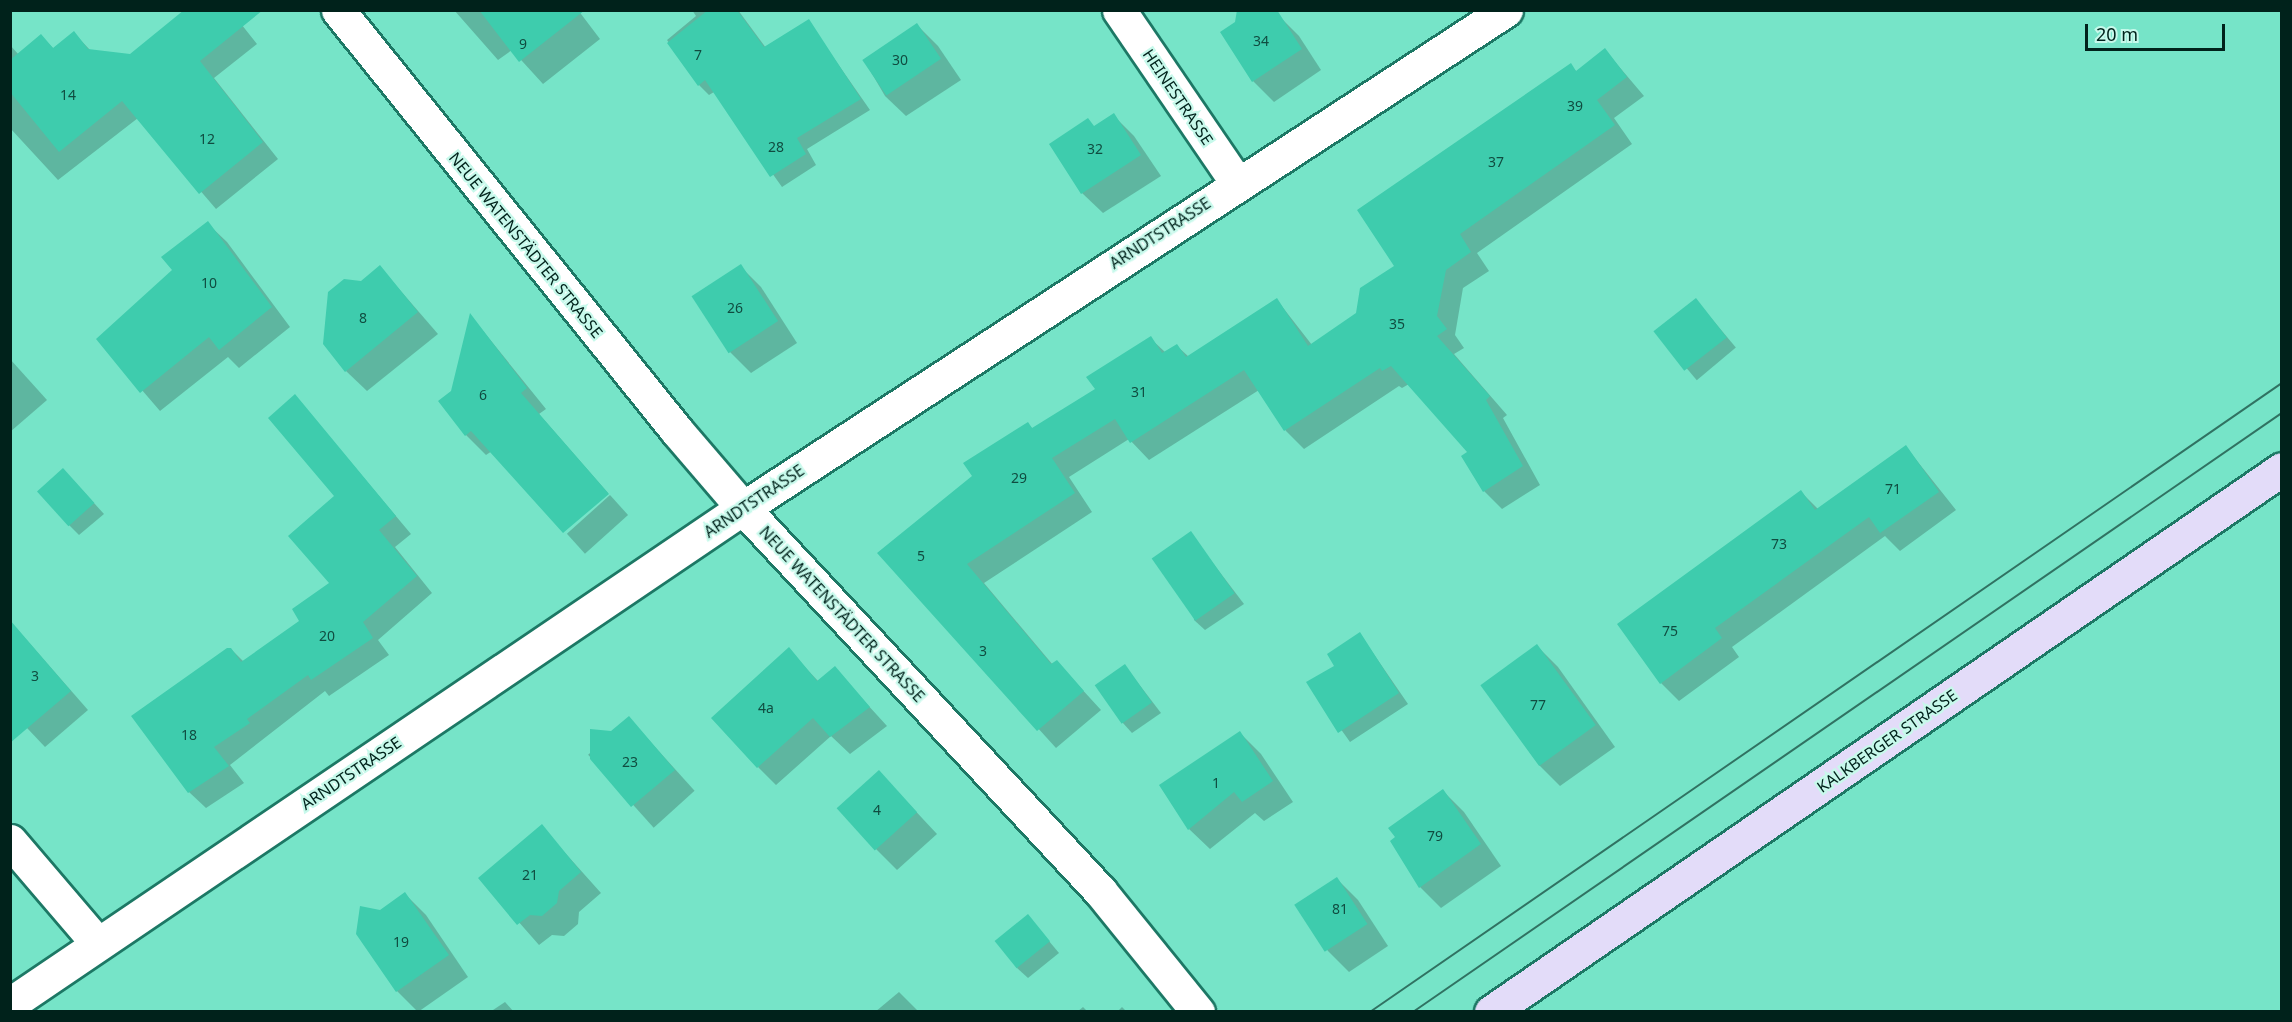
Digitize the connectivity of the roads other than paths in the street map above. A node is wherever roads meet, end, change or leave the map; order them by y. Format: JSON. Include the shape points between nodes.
{"nodes":[{"id":1,"x":338,"y":10,"type":"edge"},
{"id":2,"x":1119,"y":10,"type":"edge"},
{"id":3,"x":1506,"y":10,"type":"edge"},
{"id":4,"x":1237,"y":183,"type":"junction"},
{"id":5,"x":2282,"y":469,"type":"edge"},
{"id":6,"x":743,"y":508,"type":"junction"},
{"id":7,"x":10,"y":841,"type":"edge"},
{"id":8,"x":98,"y":944,"type":"junction"},
{"id":9,"x":10,"y":1004,"type":"edge"},
{"id":10,"x":1198,"y":1011,"type":"edge"},
{"id":11,"x":1491,"y":1011,"type":"edge"}],
"edges":[{"from":1,"to":6,"type":"street","name":"NEUE WATENSTÄDTER STRASSE"},
{"from":2,"to":4,"type":"street","name":"HEINESTRASSE"},
{"from":3,"to":4,"type":"street","name":"ARNDTSTRASSE"},
{"from":4,"to":6,"type":"street","name":"ARNDTSTRASSE"},
{"from":5,"to":11,"type":"main road","name":"KALKBERGER STRASSE"},
{"from":6,"to":8,"type":"street","name":"ARNDTSTRASSE"},
{"from":6,"to":10,"type":"street","name":"NEUE WATENSTÄDTER STRASSE","via":[[1100,891]]},
{"from":7,"to":8,"type":"street"},
{"from":8,"to":9,"type":"street","name":"ARNDTSTRASSE"}]}
